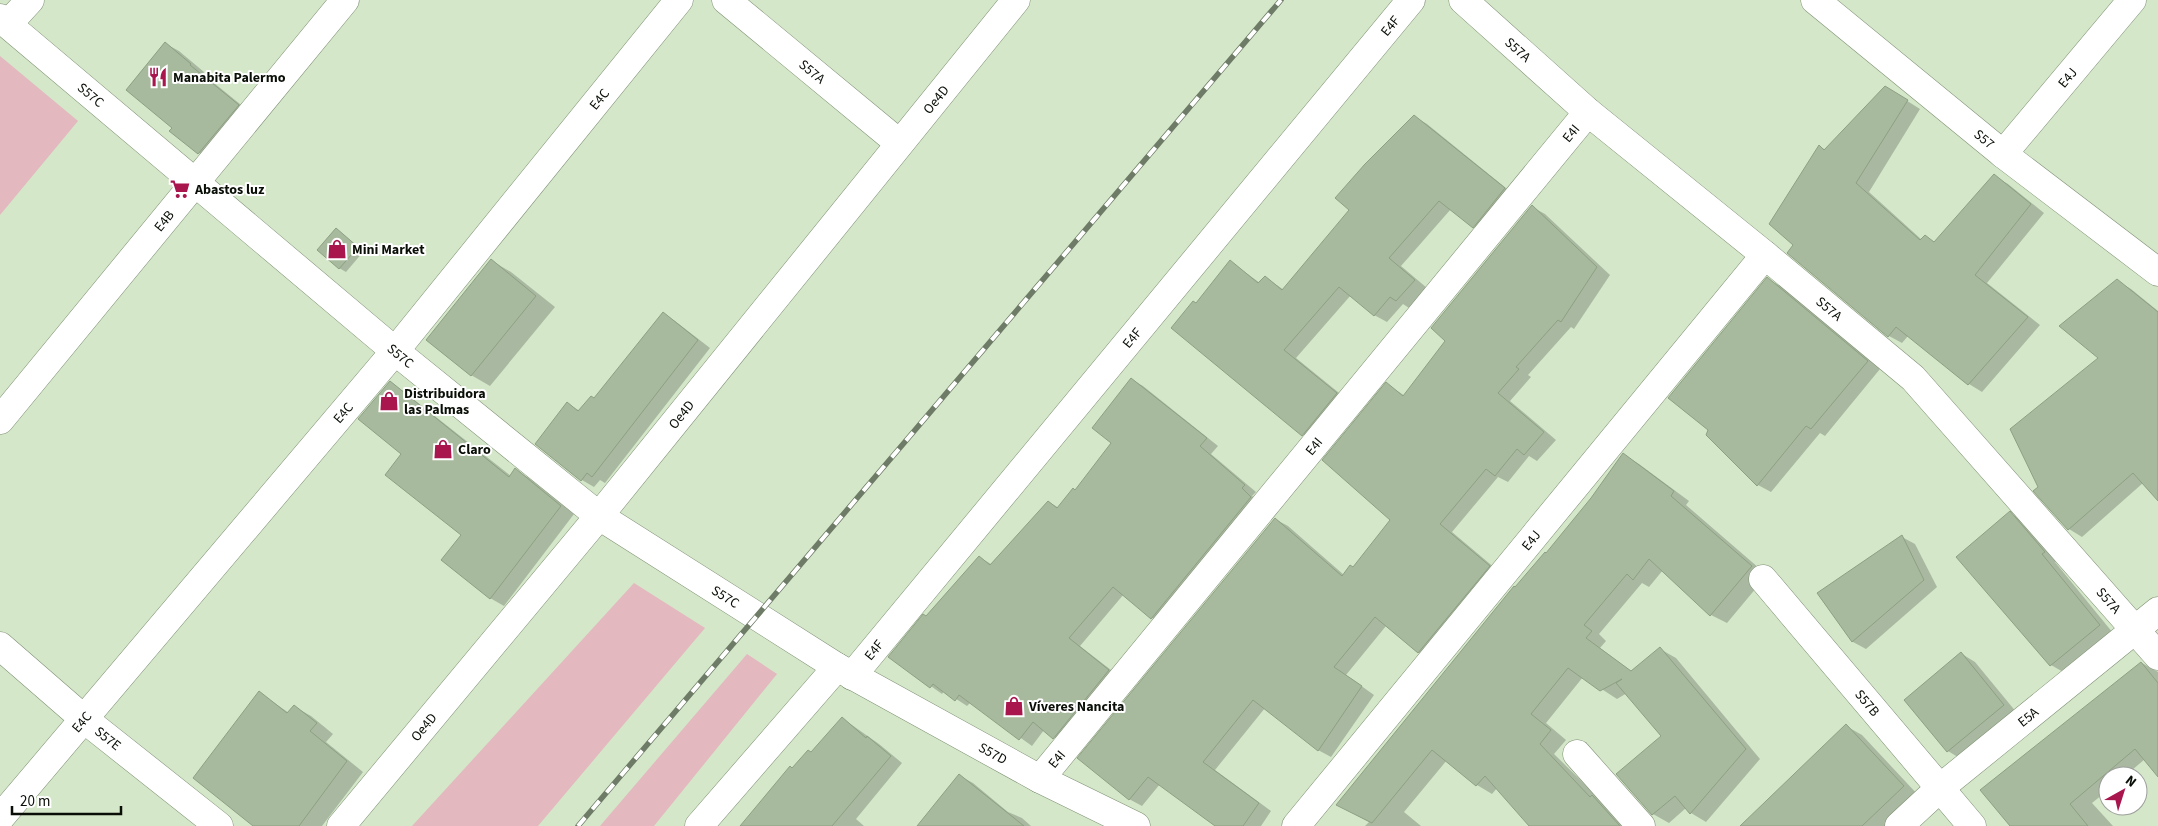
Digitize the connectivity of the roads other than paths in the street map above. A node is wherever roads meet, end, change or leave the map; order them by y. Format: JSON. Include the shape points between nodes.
{"nodes":[{"id":1,"x":30,"y":0,"type":"edge"},
{"id":2,"x":345,"y":0,"type":"edge"},
{"id":3,"x":679,"y":0,"type":"edge"},
{"id":4,"x":726,"y":0,"type":"edge"},
{"id":5,"x":1016,"y":0,"type":"edge"},
{"id":6,"x":1411,"y":0,"type":"edge"},
{"id":7,"x":1463,"y":0,"type":"edge"},
{"id":8,"x":1815,"y":0,"type":"edge"},
{"id":9,"x":2132,"y":0,"type":"edge"},
{"id":10,"x":4,"y":21,"type":"edge"},
{"id":11,"x":1588,"y":112,"type":"junction"},
{"id":12,"x":899,"y":144,"type":"junction"},
{"id":13,"x":2003,"y":154,"type":"junction"},
{"id":14,"x":196,"y":182,"type":"junction"},
{"id":15,"x":1765,"y":255,"type":"junction"},
{"id":16,"x":2158,"y":272,"type":"edge"},
{"id":17,"x":394,"y":351,"type":"junction"},
{"id":18,"x":0,"y":420,"type":"edge"},
{"id":19,"x":599,"y":516,"type":"junction"},
{"id":20,"x":1763,"y":579,"type":"dead end"},
{"id":21,"x":2158,"y":611,"type":"edge"},
{"id":22,"x":2136,"y":630,"type":"junction"},
{"id":23,"x":0,"y":646,"type":"edge"},
{"id":24,"x":2158,"y":656,"type":"edge"},
{"id":25,"x":845,"y":672,"type":"junction"},
{"id":26,"x":84,"y":719,"type":"junction"},
{"id":27,"x":1577,"y":754,"type":"dead end"},
{"id":28,"x":1040,"y":780,"type":"junction"},
{"id":29,"x":1940,"y":788,"type":"junction"},
{"id":30,"x":0,"y":818,"type":"edge"},
{"id":31,"x":219,"y":826,"type":"edge"},
{"id":32,"x":341,"y":826,"type":"edge"},
{"id":33,"x":699,"y":826,"type":"edge"},
{"id":34,"x":1136,"y":826,"type":"edge"},
{"id":35,"x":1296,"y":826,"type":"edge"},
{"id":36,"x":1641,"y":826,"type":"edge"},
{"id":37,"x":1899,"y":826,"type":"edge"},
{"id":38,"x":1972,"y":826,"type":"edge"}],
"edges":[{"from":1,"to":10,"type":"street"},
{"from":2,"to":14,"type":"street","name":"E4B"},
{"from":3,"to":17,"type":"street","name":"E4C"},
{"from":4,"to":12,"type":"street","name":"S57A"},
{"from":5,"to":12,"type":"street","name":"Oe4D"},
{"from":6,"to":25,"type":"street","name":"E4F"},
{"from":7,"to":11,"type":"street","name":"S57A"},
{"from":8,"to":13,"type":"street","name":"S57"},
{"from":9,"to":13,"type":"street","name":"E4J"},
{"from":10,"to":14,"type":"street","name":"S57C"},
{"from":11,"to":15,"type":"street","name":"S57A"},
{"from":11,"to":28,"type":"street","name":"E4I"},
{"from":12,"to":19,"type":"street","name":"Oe4D"},
{"from":13,"to":16,"type":"street","name":"S57"},
{"from":14,"to":17,"type":"street","name":"S57C"},
{"from":14,"to":18,"type":"street","name":"E4B"},
{"from":15,"to":22,"type":"street","name":"S57A","via":[[1913,378]]},
{"from":15,"to":35,"type":"street","name":"E4J"},
{"from":17,"to":19,"type":"street","name":"S57C"},
{"from":17,"to":26,"type":"street","name":"E4C"},
{"from":19,"to":25,"type":"street","name":"S57C"},
{"from":19,"to":32,"type":"street","name":"Oe4D"},
{"from":20,"to":29,"type":"street","name":"S57B"},
{"from":21,"to":22,"type":"street","name":"E5A"},
{"from":22,"to":24,"type":"street","name":"S57A"},
{"from":22,"to":29,"type":"street","name":"E5A"},
{"from":23,"to":26,"type":"street","name":"S57E"},
{"from":25,"to":28,"type":"street","name":"S57D"},
{"from":25,"to":33,"type":"street","name":"E4F"},
{"from":26,"to":30,"type":"street","name":"E4C"},
{"from":26,"to":31,"type":"street","name":"S57E"},
{"from":27,"to":36,"type":"street"},
{"from":28,"to":34,"type":"street","name":"S57D"},
{"from":29,"to":37,"type":"street","name":"E5A"},
{"from":29,"to":38,"type":"street","name":"S57B"}]}
